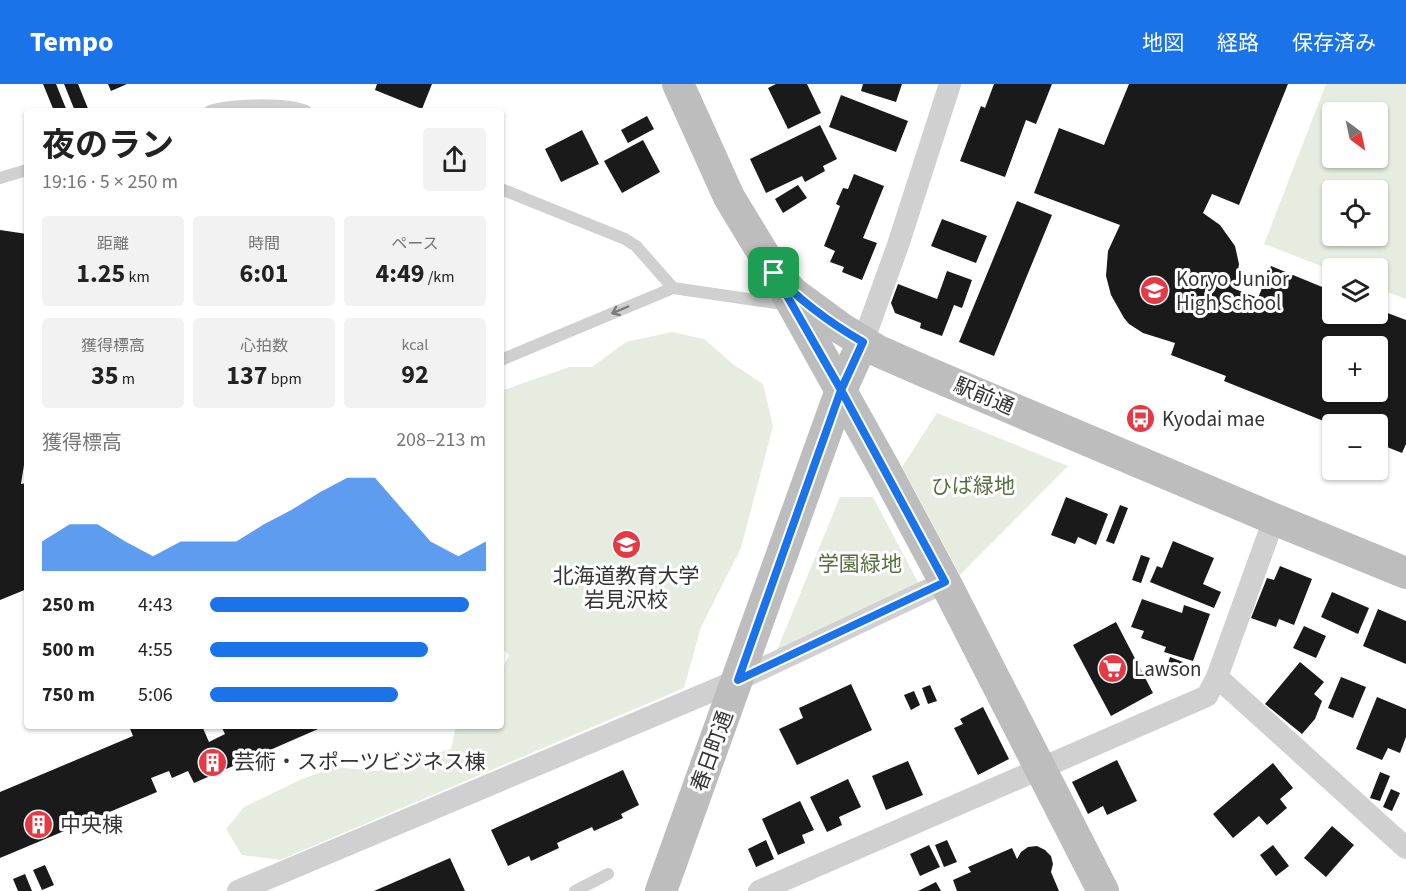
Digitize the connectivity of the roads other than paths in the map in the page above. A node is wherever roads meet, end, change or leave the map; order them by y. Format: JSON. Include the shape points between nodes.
{"nodes":[{"id":1,"x":678,"y":84,"type":"edge"},
{"id":2,"x":950,"y":84,"type":"edge"},
{"id":3,"x":219,"y":108,"type":"edge"},
{"id":4,"x":299,"y":108,"type":"edge"},
{"id":5,"x":24,"y":171,"type":"edge"},
{"id":6,"x":0,"y":178,"type":"edge"},
{"id":7,"x":504,"y":190,"type":"edge"},
{"id":8,"x":774,"y":273,"type":"junction"},
{"id":9,"x":674,"y":288,"type":"junction"},
{"id":10,"x":793,"y":306,"type":"junction"},
{"id":11,"x":863,"y":342,"type":"junction"},
{"id":12,"x":504,"y":359,"type":"edge"},
{"id":13,"x":841,"y":390,"type":"junction"},
{"id":14,"x":1274,"y":519,"type":"junction"},
{"id":15,"x":1406,"y":573,"type":"edge"},
{"id":16,"x":945,"y":582,"type":"junction"},
{"id":17,"x":1217,"y":677,"type":"junction"},
{"id":18,"x":738,"y":680,"type":"junction"},
{"id":19,"x":1041,"y":769,"type":"junction"},
{"id":20,"x":1406,"y":848,"type":"edge"},
{"id":21,"x":608,"y":874,"type":"dead end"},
{"id":22,"x":262,"y":886,"type":"edge"},
{"id":23,"x":238,"y":891,"type":"edge"},
{"id":24,"x":575,"y":891,"type":"edge"},
{"id":25,"x":661,"y":891,"type":"edge"},
{"id":26,"x":759,"y":891,"type":"edge"},
{"id":27,"x":1103,"y":891,"type":"edge"}],
"edges":[{"from":1,"to":8,"type":"street","name":"駅前通","via":[[729,197]]},
{"from":2,"to":11,"type":"street"},
{"from":3,"to":4,"type":"lane"},
{"from":5,"to":6,"type":"lane"},
{"from":7,"to":9,"type":"lane","via":[[625,238]]},
{"from":8,"to":10,"type":"street"},
{"from":8,"to":11,"type":"street","name":"駅前通","via":[[809,306]]},
{"from":9,"to":10,"type":"lane"},
{"from":9,"to":12,"type":"lane","one_way":true},
{"from":10,"to":13,"type":"street"},
{"from":11,"to":13,"type":"street","name":"春日町通"},
{"from":11,"to":14,"type":"street","name":"駅前通"},
{"from":13,"to":16,"type":"street"},
{"from":13,"to":18,"type":"street","name":"春日町通"},
{"from":14,"to":15,"type":"street","name":"駅前通"},
{"from":14,"to":17,"type":"street"},
{"from":16,"to":18,"type":"street"},
{"from":16,"to":19,"type":"street"},
{"from":17,"to":19,"type":"street","via":[[1207,696]]},
{"from":17,"to":20,"type":"street"},
{"from":18,"to":22,"type":"street"},
{"from":18,"to":25,"type":"street","name":"春日町通"},
{"from":19,"to":26,"type":"street"},
{"from":19,"to":27,"type":"street"},
{"from":21,"to":24,"type":"lane"},
{"from":22,"to":23,"type":"street"}]}
